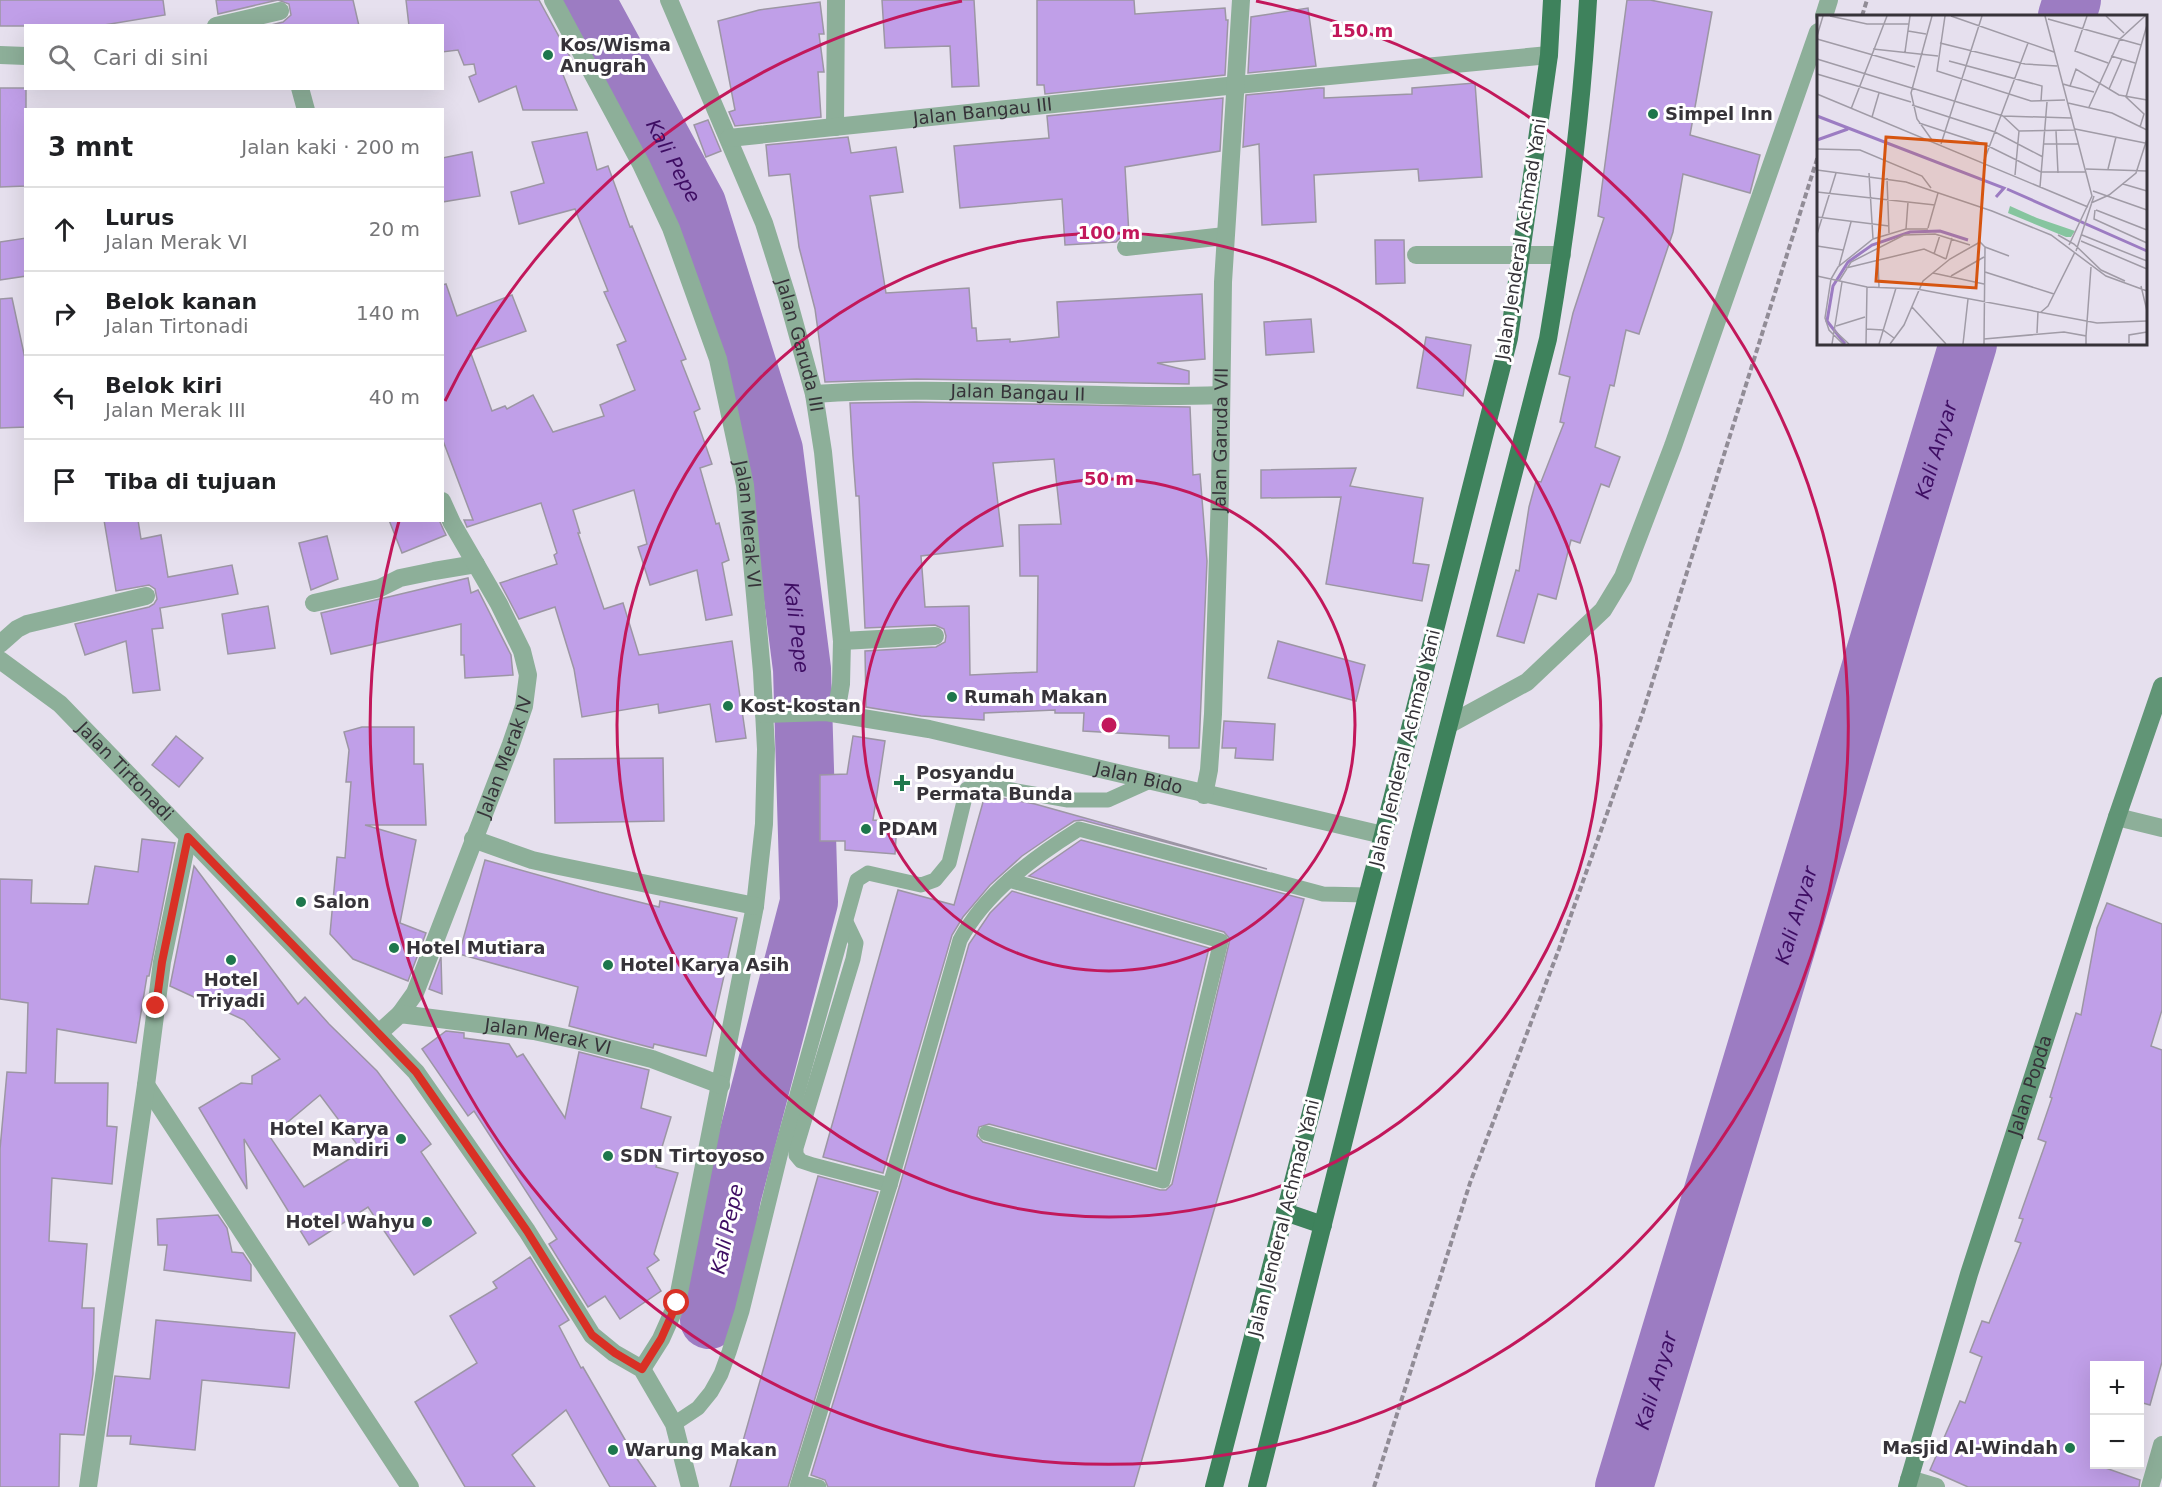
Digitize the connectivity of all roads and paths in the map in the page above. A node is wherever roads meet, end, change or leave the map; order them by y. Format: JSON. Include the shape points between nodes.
{"nodes":[{"id":1,"x":553,"y":0,"type":"edge"},
{"id":2,"x":669,"y":0,"type":"edge"},
{"id":3,"x":836,"y":0,"type":"edge"},
{"id":4,"x":1241,"y":0,"type":"edge"},
{"id":5,"x":1552,"y":0,"type":"edge"},
{"id":6,"x":1588,"y":0,"type":"edge"},
{"id":7,"x":1829,"y":0,"type":"edge"},
{"id":8,"x":1867,"y":0,"type":"edge"},
{"id":9,"x":280,"y":12,"type":"edge"},
{"id":10,"x":1824,"y":15,"type":"edge"},
{"id":11,"x":1862,"y":15,"type":"edge"},
{"id":12,"x":225,"y":24,"type":"edge"},
{"id":13,"x":1817,"y":35,"type":"edge"},
{"id":14,"x":1549,"y":55,"type":"junction"},
{"id":15,"x":0,"y":56,"type":"edge"},
{"id":16,"x":24,"y":56,"type":"edge"},
{"id":17,"x":1237,"y":85,"type":"junction"},
{"id":18,"x":301,"y":90,"type":"edge"},
{"id":19,"x":305,"y":108,"type":"edge"},
{"id":20,"x":835,"y":127,"type":"junction"},
{"id":21,"x":729,"y":138,"type":"junction"},
{"id":22,"x":1817,"y":159,"type":"edge"},
{"id":23,"x":1225,"y":236,"type":"junction"},
{"id":24,"x":1126,"y":247,"type":"dead end"},
{"id":25,"x":1521,"y":254,"type":"junction"},
{"id":26,"x":1416,"y":255,"type":"dead end"},
{"id":27,"x":1562,"y":255,"type":"junction"},
{"id":28,"x":814,"y":394,"type":"junction"},
{"id":29,"x":1221,"y":395,"type":"junction"},
{"id":30,"x":444,"y":505,"type":"edge"},
{"id":31,"x":476,"y":564,"type":"junction"},
{"id":32,"x":146,"y":596,"type":"dead end"},
{"id":33,"x":314,"y":603,"type":"dead end"},
{"id":34,"x":935,"y":636,"type":"dead end"},
{"id":35,"x":842,"y":641,"type":"junction"},
{"id":36,"x":0,"y":644,"type":"edge"},
{"id":37,"x":0,"y":660,"type":"edge"},
{"id":38,"x":2162,"y":686,"type":"edge"},
{"id":39,"x":825,"y":712,"type":"junction"},
{"id":40,"x":764,"y":714,"type":"junction"},
{"id":41,"x":1450,"y":724,"type":"junction"},
{"id":42,"x":1148,"y":782,"type":"junction"},
{"id":43,"x":1204,"y":795,"type":"junction"},
{"id":44,"x":2116,"y":818,"type":"junction"},
{"id":45,"x":2162,"y":828,"type":"edge"},
{"id":46,"x":1383,"y":835,"type":"junction"},
{"id":47,"x":188,"y":837,"type":"junction"},
{"id":48,"x":473,"y":839,"type":"junction"},
{"id":49,"x":1010,"y":880,"type":"junction"},
{"id":50,"x":1367,"y":896,"type":"junction"},
{"id":51,"x":755,"y":906,"type":"junction"},
{"id":52,"x":846,"y":922,"type":"junction"},
{"id":53,"x":400,"y":1014,"type":"junction"},
{"id":54,"x":379,"y":1033,"type":"junction"},
{"id":55,"x":146,"y":1085,"type":"junction"},
{"id":56,"x":721,"y":1085,"type":"junction"},
{"id":57,"x":986,"y":1134,"type":"dead end"},
{"id":58,"x":890,"y":1185,"type":"junction"},
{"id":59,"x":1285,"y":1212,"type":"junction"},
{"id":60,"x":1323,"y":1225,"type":"junction"},
{"id":61,"x":642,"y":1369,"type":"junction"},
{"id":62,"x":674,"y":1424,"type":"junction"},
{"id":63,"x":2162,"y":1444,"type":"edge"},
{"id":64,"x":1908,"y":1483,"type":"edge"},
{"id":65,"x":798,"y":1484,"type":"edge"},
{"id":66,"x":88,"y":1487,"type":"edge"},
{"id":67,"x":410,"y":1487,"type":"edge"},
{"id":68,"x":690,"y":1487,"type":"edge"},
{"id":69,"x":819,"y":1487,"type":"edge"},
{"id":70,"x":1214,"y":1487,"type":"edge"},
{"id":71,"x":1257,"y":1487,"type":"edge"},
{"id":72,"x":1374,"y":1487,"type":"edge"},
{"id":73,"x":1936,"y":1487,"type":"edge"},
{"id":74,"x":2150,"y":1487,"type":"edge"}],
"edges":[{"from":1,"to":40,"type":"street","name":"Jalan Merak VI","via":[[671,228],[718,359],[745,485]]},
{"from":2,"to":21,"type":"street","name":"Jalan Garuda III"},
{"from":3,"to":20,"type":"street"},
{"from":4,"to":17,"type":"street","name":"Jalan Garuda VII"},
{"from":5,"to":14,"type":"main road","name":"Jalan Jenderal Achmad Yani"},
{"from":6,"to":27,"type":"main road","name":"Jalan Jenderal Achmad Yani"},
{"from":7,"to":10,"type":"street"},
{"from":8,"to":11,"type":"path"},
{"from":9,"to":12,"type":"street"},
{"from":13,"to":41,"type":"street","via":[[1623,577],[1603,610],[1527,682]]},
{"from":14,"to":17,"type":"street","name":"Jalan Bangau III"},
{"from":14,"to":25,"type":"main road","name":"Jalan Jenderal Achmad Yani"},
{"from":15,"to":16,"type":"street"},
{"from":17,"to":20,"type":"street","name":"Jalan Bangau III"},
{"from":17,"to":23,"type":"street","name":"Jalan Garuda VII"},
{"from":18,"to":19,"type":"street"},
{"from":20,"to":21,"type":"street","name":"Jalan Bangau III"},
{"from":21,"to":28,"type":"street","name":"Jalan Garuda III","via":[[764,223]]},
{"from":22,"to":72,"type":"path","via":[[1643,712],[1470,1183]]},
{"from":23,"to":24,"type":"street"},
{"from":23,"to":29,"type":"street","name":"Jalan Garuda VII"},
{"from":25,"to":26,"type":"street"},
{"from":25,"to":27,"type":"street"},
{"from":25,"to":46,"type":"main road","name":"Jalan Jenderal Achmad Yani","via":[[1509,338]]},
{"from":27,"to":41,"type":"main road","name":"Jalan Jenderal Achmad Yani","via":[[1548,339]]},
{"from":28,"to":29,"type":"street","name":"Jalan Bangau II","via":[[874,390]]},
{"from":28,"to":35,"type":"street","name":"Jalan Garuda III"},
{"from":29,"to":43,"type":"street","name":"Jalan Garuda VII","via":[[1214,714]]},
{"from":30,"to":31,"type":"street","name":"Jalan Merak IV"},
{"from":31,"to":33,"type":"street","via":[[400,578],[380,588]]},
{"from":31,"to":48,"type":"street","name":"Jalan Merak IV","via":[[522,651],[528,675],[524,706]]},
{"from":32,"to":36,"type":"street","via":[[27,624]]},
{"from":34,"to":35,"type":"street"},
{"from":35,"to":39,"type":"street","name":"Jalan Garuda III","via":[[841,684]]},
{"from":37,"to":47,"type":"street","name":"Jalan Tirtonadi","via":[[60,704]]},
{"from":38,"to":44,"type":"main road","name":"Jalan Popda"},
{"from":39,"to":40,"type":"street","name":"Jalan Bido"},
{"from":39,"to":42,"type":"street","name":"Jalan Bido","via":[[929,729]]},
{"from":40,"to":51,"type":"street","name":"Jalan Merak VI","via":[[764,824]]},
{"from":41,"to":60,"type":"main road","name":"Jalan Jenderal Achmad Yani"},
{"from":42,"to":43,"type":"street","name":"Jalan Bido"},
{"from":42,"to":52,"type":"lane","via":[[1108,800],[1068,800],[982,784],[966,789],[949,863],[935,880],[921,885],[868,873],[857,880]]},
{"from":43,"to":46,"type":"street","name":"Jalan Bido"},
{"from":44,"to":45,"type":"street"},
{"from":44,"to":64,"type":"main road","name":"Jalan Popda","via":[[1969,1274]]},
{"from":46,"to":50,"type":"main road","name":"Jalan Jenderal Achmad Yani"},
{"from":47,"to":54,"type":"street","name":"Jalan Tirtonadi"},
{"from":47,"to":55,"type":"street","via":[[162,962]]},
{"from":48,"to":51,"type":"street","via":[[532,860]]},
{"from":48,"to":53,"type":"street","name":"Jalan Merak IV","via":[[415,993]]},
{"from":49,"to":50,"type":"lane","via":[[1079,829],[1323,894]]},
{"from":49,"to":57,"type":"lane","via":[[1221,941],[1162,1180]]},
{"from":49,"to":58,"type":"lane","via":[[970,921],[960,940]]},
{"from":50,"to":59,"type":"main road","name":"Jalan Jenderal Achmad Yani"},
{"from":51,"to":56,"type":"street","name":"Jalan Merak VI"},
{"from":52,"to":58,"type":"lane","via":[[856,943],[853,959],[796,1155],[813,1165]]},
{"from":52,"to":62,"type":"lane","via":[[729,1352],[711,1392],[698,1408]]},
{"from":53,"to":54,"type":"street"},
{"from":53,"to":56,"type":"street","name":"Jalan Merak VI","via":[[534,1031],[580,1041],[652,1059]]},
{"from":54,"to":61,"type":"street","name":"Jalan Tirtonadi","via":[[416,1072],[527,1231],[592,1335]]},
{"from":55,"to":66,"type":"street"},
{"from":55,"to":67,"type":"street"},
{"from":56,"to":61,"type":"street","name":"Jalan Merak VI","via":[[677,1303]]},
{"from":58,"to":65,"type":"lane"},
{"from":59,"to":60,"type":"main road"},
{"from":59,"to":70,"type":"main road","name":"Jalan Jenderal Achmad Yani"},
{"from":60,"to":71,"type":"main road","name":"Jalan Jenderal Achmad Yani"},
{"from":61,"to":62,"type":"street","name":"Jalan Tirtonadi"},
{"from":62,"to":68,"type":"street","name":"Jalan Tirtonadi"},
{"from":63,"to":74,"type":"street"},
{"from":64,"to":73,"type":"street"},
{"from":65,"to":69,"type":"lane"}]}
